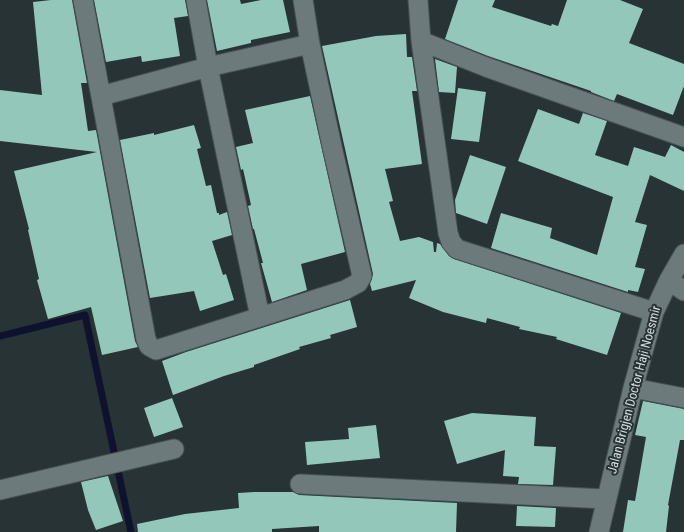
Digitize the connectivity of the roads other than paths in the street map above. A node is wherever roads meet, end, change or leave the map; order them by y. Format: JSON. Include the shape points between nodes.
{"nodes":[{"id":1,"x":83,"y":0,"type":"edge"},
{"id":2,"x":196,"y":0,"type":"edge"},
{"id":3,"x":303,"y":0,"type":"edge"},
{"id":4,"x":418,"y":0,"type":"edge"},
{"id":5,"x":421,"y":41,"type":"junction"},
{"id":6,"x":310,"y":44,"type":"junction"},
{"id":7,"x":208,"y":67,"type":"junction"},
{"id":8,"x":101,"y":96,"type":"junction"},
{"id":9,"x":684,"y":137,"type":"edge"},
{"id":10,"x":684,"y":254,"type":"edge"},
{"id":11,"x":676,"y":286,"type":"edge"},
{"id":12,"x":654,"y":312,"type":"junction"},
{"id":13,"x":260,"y":317,"type":"junction"},
{"id":14,"x":633,"y":388,"type":"junction"},
{"id":15,"x":684,"y":398,"type":"edge"},
{"id":16,"x":174,"y":449,"type":"dead end"},
{"id":17,"x":300,"y":484,"type":"dead end"},
{"id":18,"x":0,"y":490,"type":"edge"},
{"id":19,"x":606,"y":499,"type":"junction"},
{"id":20,"x":599,"y":532,"type":"edge"}],
"edges":[{"from":1,"to":8,"type":"street"},
{"from":2,"to":7,"type":"street"},
{"from":3,"to":6,"type":"street"},
{"from":4,"to":5,"type":"street"},
{"from":5,"to":9,"type":"street","via":[[486,67]]},
{"from":5,"to":12,"type":"street","via":[[448,233],[457,249]]},
{"from":6,"to":7,"type":"street"},
{"from":6,"to":13,"type":"street","via":[[362,276],[358,283],[345,290]]},
{"from":7,"to":8,"type":"street"},
{"from":7,"to":13,"type":"street"},
{"from":8,"to":13,"type":"street","via":[[149,346],[156,350]]},
{"from":10,"to":11,"type":"street","name":"Jalan Brigjen Doctor Haji Noesmir"},
{"from":11,"to":12,"type":"street","name":"Jalan Brigjen Doctor Haji Noesmir"},
{"from":12,"to":14,"type":"street","name":"Jalan Brigjen Doctor Haji Noesmir"},
{"from":14,"to":15,"type":"street"},
{"from":14,"to":19,"type":"street","name":"Jalan Brigjen Doctor Haji Noesmir"},
{"from":16,"to":18,"type":"street"},
{"from":17,"to":19,"type":"street"},
{"from":19,"to":20,"type":"street","name":"Jalan Brigjen Doctor Haji Noesmir"}]}
